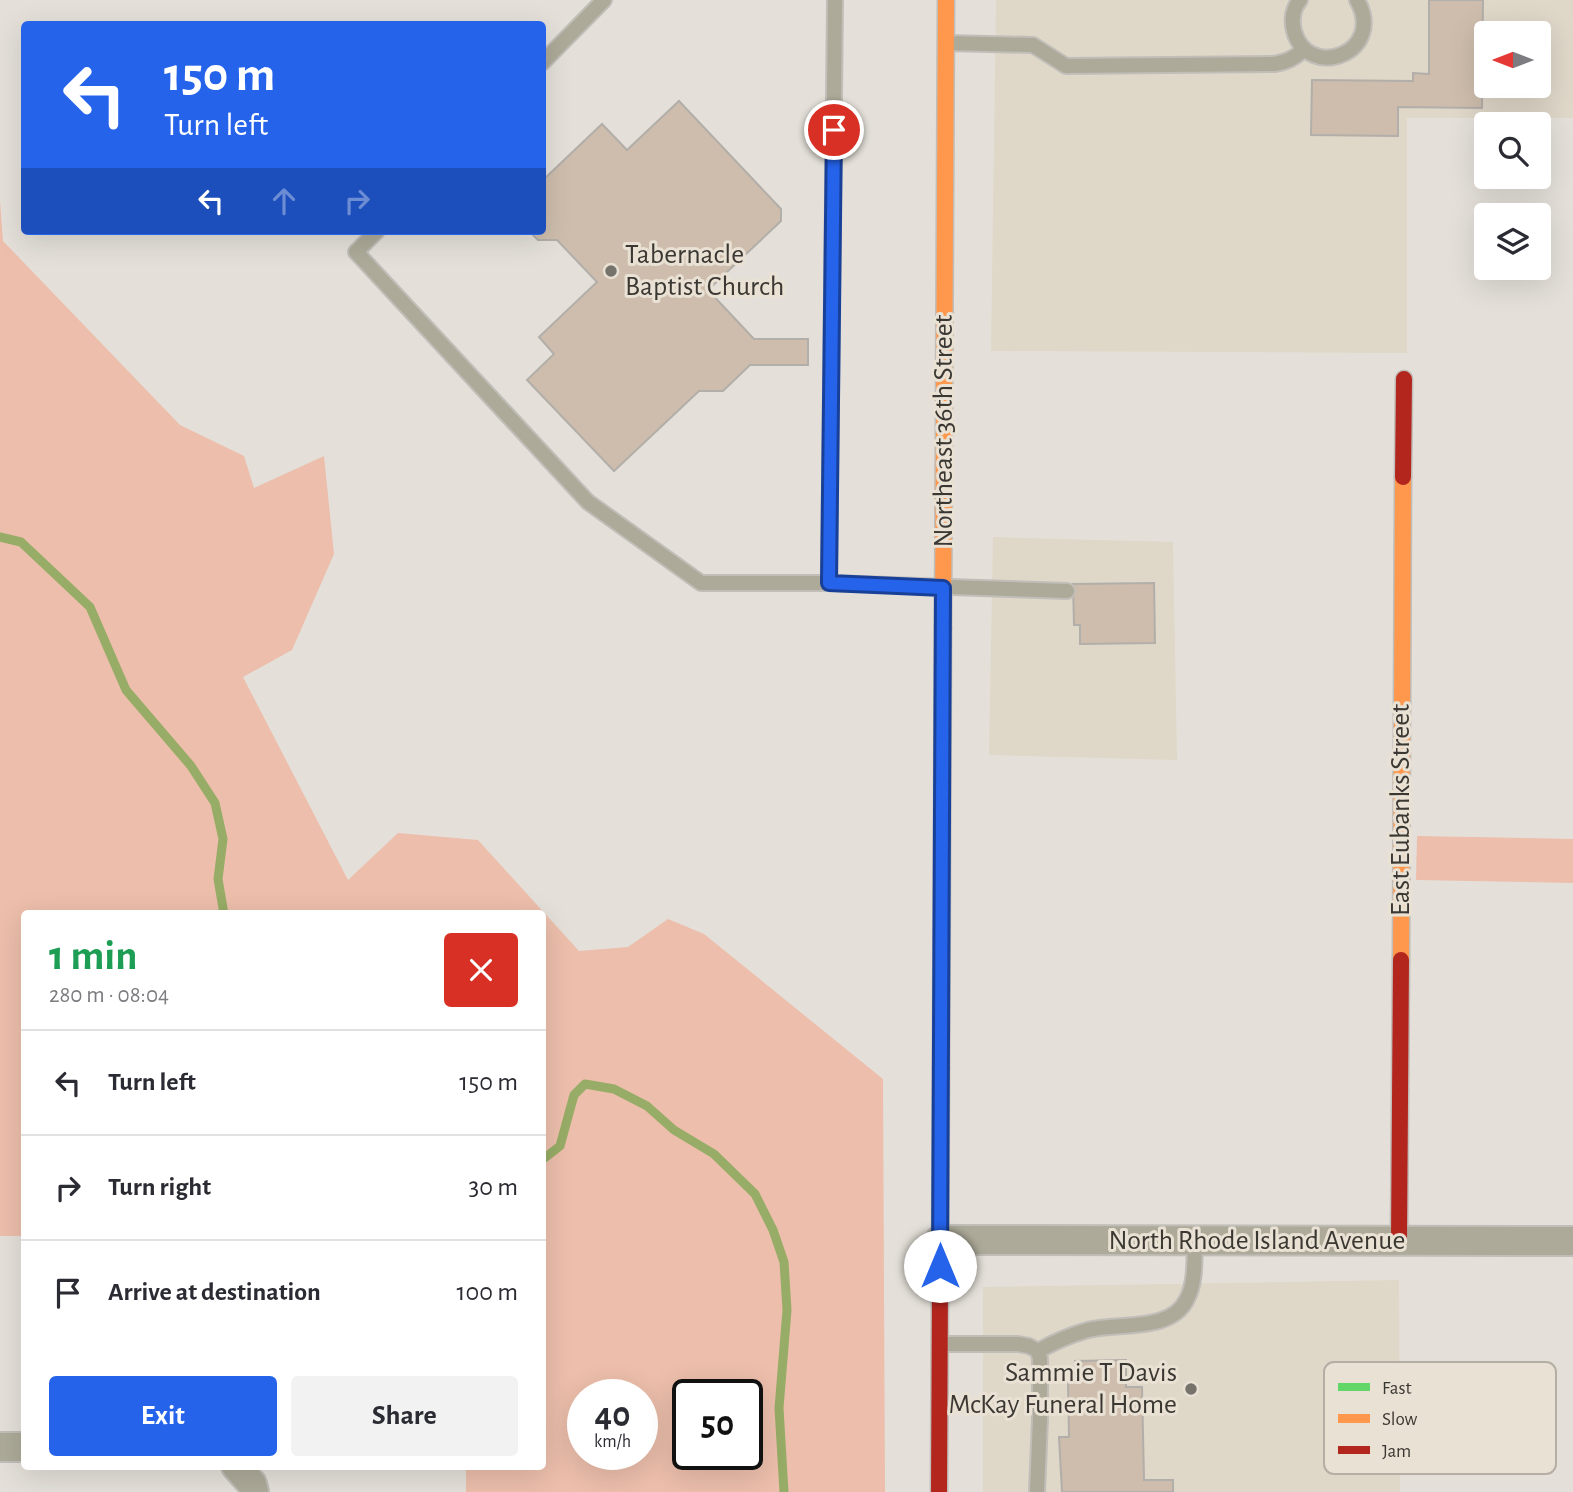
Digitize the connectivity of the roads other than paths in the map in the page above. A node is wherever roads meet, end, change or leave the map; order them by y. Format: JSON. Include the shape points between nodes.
{"nodes":[{"id":1,"x":604,"y":0,"type":"edge"},
{"id":2,"x":835,"y":0,"type":"edge"},
{"id":3,"x":946,"y":0,"type":"edge"},
{"id":4,"x":1300,"y":0,"type":"edge"},
{"id":5,"x":1357,"y":0,"type":"edge"},
{"id":6,"x":946,"y":43,"type":"junction"},
{"id":7,"x":1304,"y":49,"type":"junction"},
{"id":8,"x":546,"y":59,"type":"edge"},
{"id":9,"x":373,"y":235,"type":"edge"},
{"id":10,"x":1404,"y":379,"type":"dead end"},
{"id":11,"x":829,"y":583,"type":"junction"},
{"id":12,"x":943,"y":588,"type":"junction"},
{"id":13,"x":1067,"y":591,"type":"dead end"},
{"id":14,"x":940,"y":1240,"type":"junction"},
{"id":15,"x":1195,"y":1241,"type":"junction"},
{"id":16,"x":1399,"y":1241,"type":"junction"},
{"id":17,"x":1573,"y":1241,"type":"edge"},
{"id":18,"x":940,"y":1344,"type":"junction"},
{"id":19,"x":1038,"y":1351,"type":"junction"},
{"id":20,"x":0,"y":1447,"type":"edge"},
{"id":21,"x":21,"y":1447,"type":"edge"},
{"id":22,"x":939,"y":1492,"type":"edge"},
{"id":23,"x":1037,"y":1492,"type":"edge"}],
"edges":[{"from":1,"to":8,"type":"lane"},
{"from":2,"to":11,"type":"lane"},
{"from":3,"to":6,"type":"main road","name":"Northeast 36th Street"},
{"from":4,"to":7,"type":"lane","via":[[1293,28]]},
{"from":5,"to":7,"type":"lane","via":[[1363,12],[1362,35],[1348,53],[1325,58]]},
{"from":6,"to":7,"type":"lane","via":[[1033,45],[1066,66],[1274,64]]},
{"from":6,"to":12,"type":"main road","name":"Northeast 36th Street"},
{"from":9,"to":11,"type":"lane","via":[[356,252],[588,502],[701,583]]},
{"from":10,"to":16,"type":"main road","name":"East Eubanks Street"},
{"from":11,"to":12,"type":"lane"},
{"from":12,"to":13,"type":"lane"},
{"from":12,"to":14,"type":"main road","name":"Northeast 36th Street"},
{"from":14,"to":15,"type":"street","name":"North Rhode Island Avenue"},
{"from":14,"to":18,"type":"main road","name":"Northeast 36th Street"},
{"from":15,"to":16,"type":"street","name":"North Rhode Island Avenue"},
{"from":15,"to":19,"type":"lane","via":[[1192,1284],[1187,1300],[1174,1315],[1148,1324],[1090,1329]]},
{"from":16,"to":17,"type":"street","name":"North Rhode Island Avenue"},
{"from":18,"to":19,"type":"lane","via":[[1018,1344]]},
{"from":18,"to":22,"type":"main road","name":"Northeast 36th Street"},
{"from":19,"to":23,"type":"lane"},
{"from":20,"to":21,"type":"street"}]}
